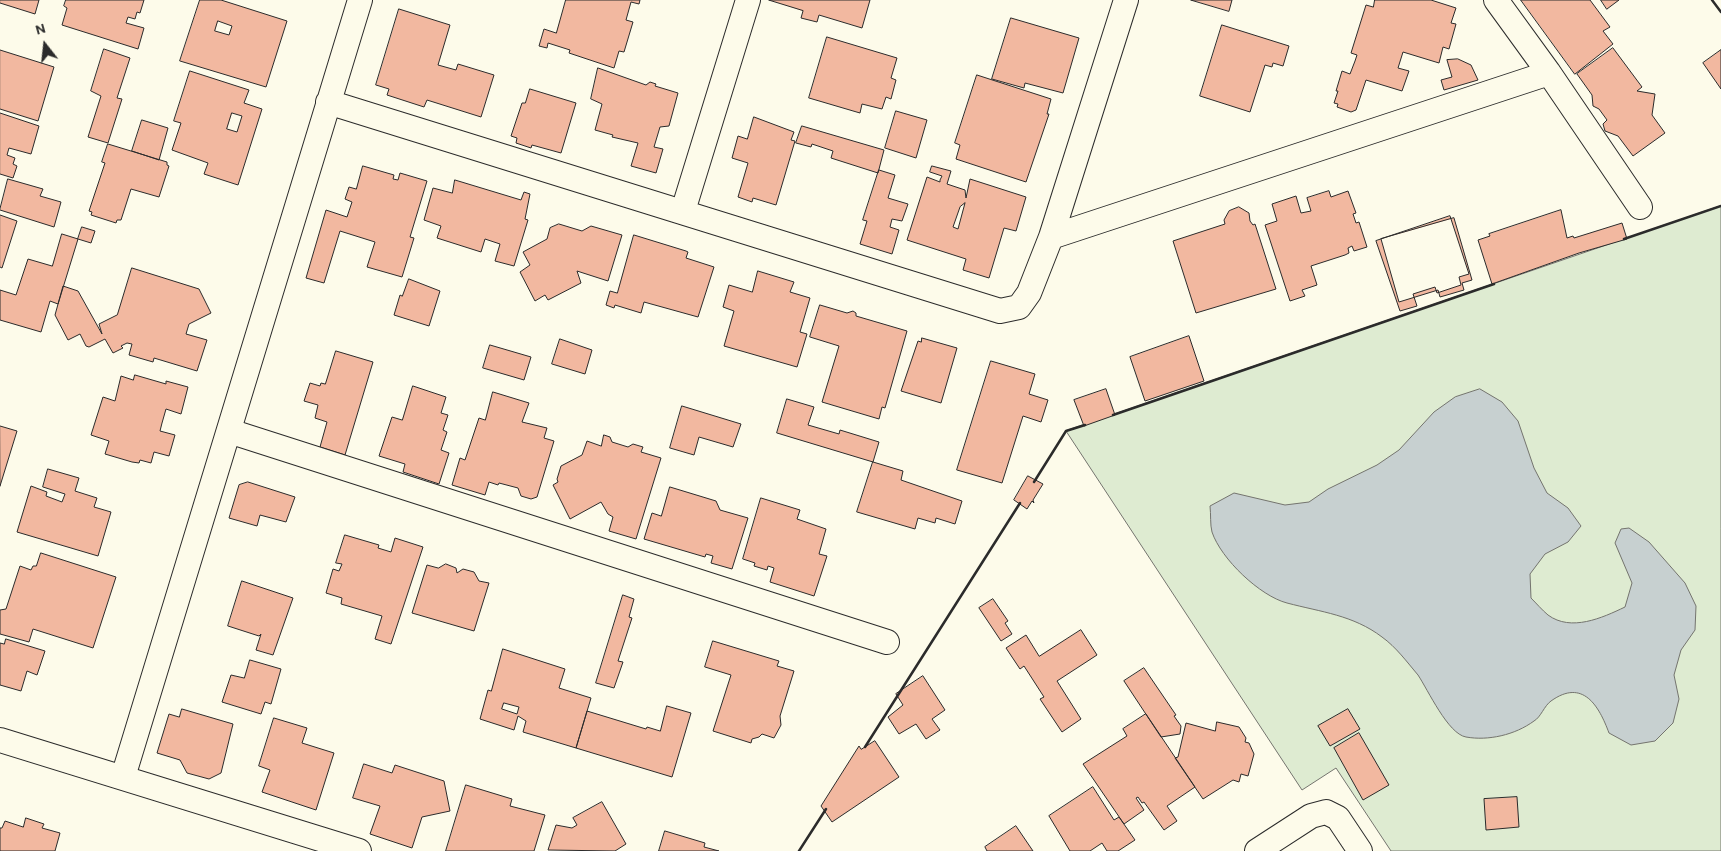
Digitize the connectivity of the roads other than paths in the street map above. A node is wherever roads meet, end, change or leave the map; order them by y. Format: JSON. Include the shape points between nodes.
{"nodes":[{"id":1,"x":360,"y":0,"type":"edge"},
{"id":2,"x":748,"y":0,"type":"edge"},
{"id":3,"x":1126,"y":0,"type":"edge"},
{"id":4,"x":1496,"y":0,"type":"edge"},
{"id":5,"x":1549,"y":73,"type":"junction"},
{"id":6,"x":328,"y":102,"type":"junction"},
{"id":7,"x":1640,"y":207,"type":"dead end"},
{"id":8,"x":682,"y":211,"type":"junction"},
{"id":9,"x":1051,"y":237,"type":"junction"},
{"id":10,"x":229,"y":431,"type":"junction"},
{"id":11,"x":887,"y":642,"type":"dead end"},
{"id":12,"x":0,"y":740,"type":"edge"},
{"id":13,"x":124,"y":777,"type":"junction"},
{"id":14,"x":359,"y":851,"type":"edge"},
{"id":15,"x":1257,"y":851,"type":"edge"},
{"id":16,"x":1360,"y":851,"type":"edge"}],
"edges":[{"from":1,"to":6,"type":"street"},
{"from":2,"to":8,"type":"street"},
{"from":3,"to":9,"type":"street"},
{"from":4,"to":5,"type":"street"},
{"from":5,"to":7,"type":"street"},
{"from":5,"to":9,"type":"street"},
{"from":6,"to":8,"type":"street"},
{"from":6,"to":10,"type":"street"},
{"from":8,"to":9,"type":"street","via":[[1000,311],[1019,307],[1029,292]]},
{"from":10,"to":11,"type":"street"},
{"from":10,"to":13,"type":"street"},
{"from":12,"to":13,"type":"street"},
{"from":13,"to":14,"type":"street"},
{"from":15,"to":16,"type":"street","via":[[1311,816],[1326,812],[1338,818]]}]}
